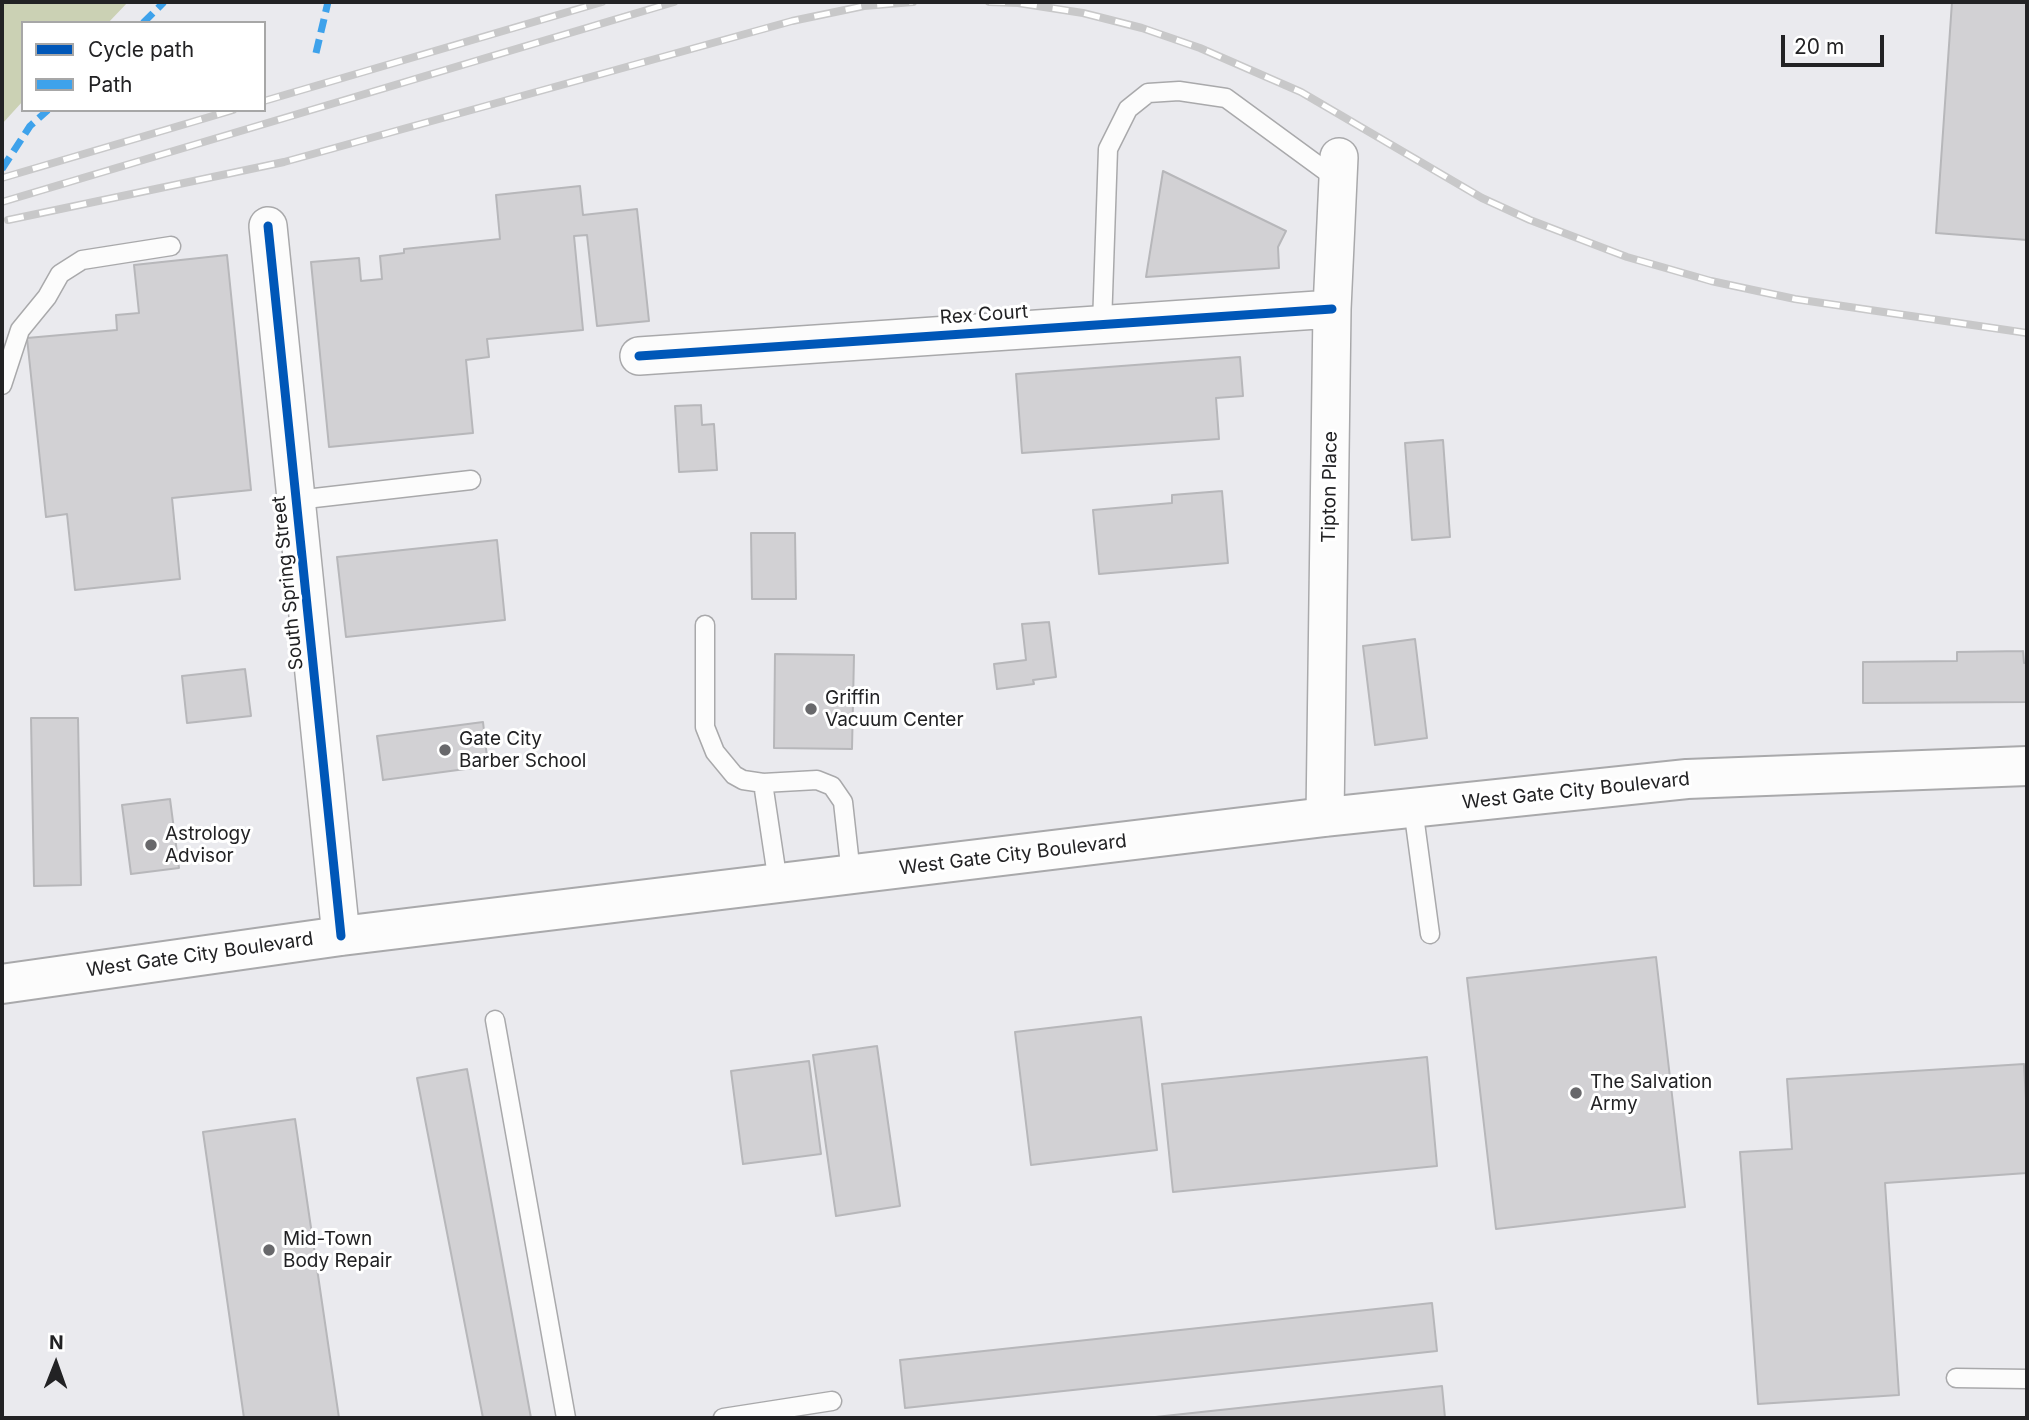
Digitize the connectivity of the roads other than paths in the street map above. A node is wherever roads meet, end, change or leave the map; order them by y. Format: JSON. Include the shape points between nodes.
{"nodes":[{"id":1,"x":1338,"y":168,"type":"joint"},
{"id":2,"x":268,"y":226,"type":"dead end"},
{"id":3,"x":171,"y":246,"type":"dead end"},
{"id":4,"x":1332,"y":309,"type":"junction"},
{"id":5,"x":1102,"y":325,"type":"junction"},
{"id":6,"x":639,"y":356,"type":"dead end"},
{"id":7,"x":2,"y":385,"type":"edge"},
{"id":8,"x":471,"y":480,"type":"dead end"},
{"id":9,"x":297,"y":500,"type":"junction"},
{"id":10,"x":705,"y":625,"type":"dead end"},
{"id":11,"x":2027,"y":766,"type":"edge"},
{"id":12,"x":763,"y":783,"type":"junction"},
{"id":13,"x":1413,"y":808,"type":"junction"},
{"id":14,"x":1325,"y":817,"type":"junction"},
{"id":15,"x":851,"y":874,"type":"junction"},
{"id":16,"x":778,"y":883,"type":"junction"},
{"id":17,"x":1430,"y":934,"type":"dead end"},
{"id":18,"x":341,"y":936,"type":"junction"},
{"id":19,"x":2,"y":984,"type":"edge"},
{"id":20,"x":495,"y":1020,"type":"dead end"},
{"id":21,"x":1956,"y":1378,"type":"dead end"},
{"id":22,"x":2027,"y":1379,"type":"edge"},
{"id":23,"x":832,"y":1401,"type":"dead end"},
{"id":24,"x":566,"y":1418,"type":"edge"},
{"id":25,"x":723,"y":1418,"type":"edge"}],
"edges":[{"from":1,"to":4,"type":"street","name":"Tipton Place"},
{"from":1,"to":5,"type":"lane","via":[[1226,99],[1179,91],[1148,93],[1128,109],[1108,149]]},
{"from":2,"to":9,"type":"street","name":"South Spring Street"},
{"from":3,"to":7,"type":"lane","via":[[82,260],[60,274],[20,330]]},
{"from":4,"to":5,"type":"street","name":"Rex Court"},
{"from":4,"to":14,"type":"street","name":"Tipton Place"},
{"from":5,"to":6,"type":"street","name":"Rex Court"},
{"from":8,"to":9,"type":"lane"},
{"from":9,"to":18,"type":"street","name":"South Spring Street"},
{"from":10,"to":12,"type":"lane","via":[[705,727],[715,752],[734,775]]},
{"from":11,"to":13,"type":"main road","name":"West Gate City Boulevard","via":[[1687,779]]},
{"from":12,"to":15,"type":"lane","via":[[817,780],[832,786],[843,802]]},
{"from":12,"to":16,"type":"lane"},
{"from":13,"to":14,"type":"main road","name":"West Gate City Boulevard"},
{"from":13,"to":17,"type":"lane"},
{"from":14,"to":15,"type":"main road","name":"West Gate City Boulevard"},
{"from":15,"to":16,"type":"main road","name":"West Gate City Boulevard"},
{"from":16,"to":18,"type":"main road","name":"West Gate City Boulevard"},
{"from":18,"to":19,"type":"main road","name":"West Gate City Boulevard"},
{"from":20,"to":24,"type":"lane"},
{"from":21,"to":22,"type":"lane"},
{"from":23,"to":25,"type":"lane"}]}
